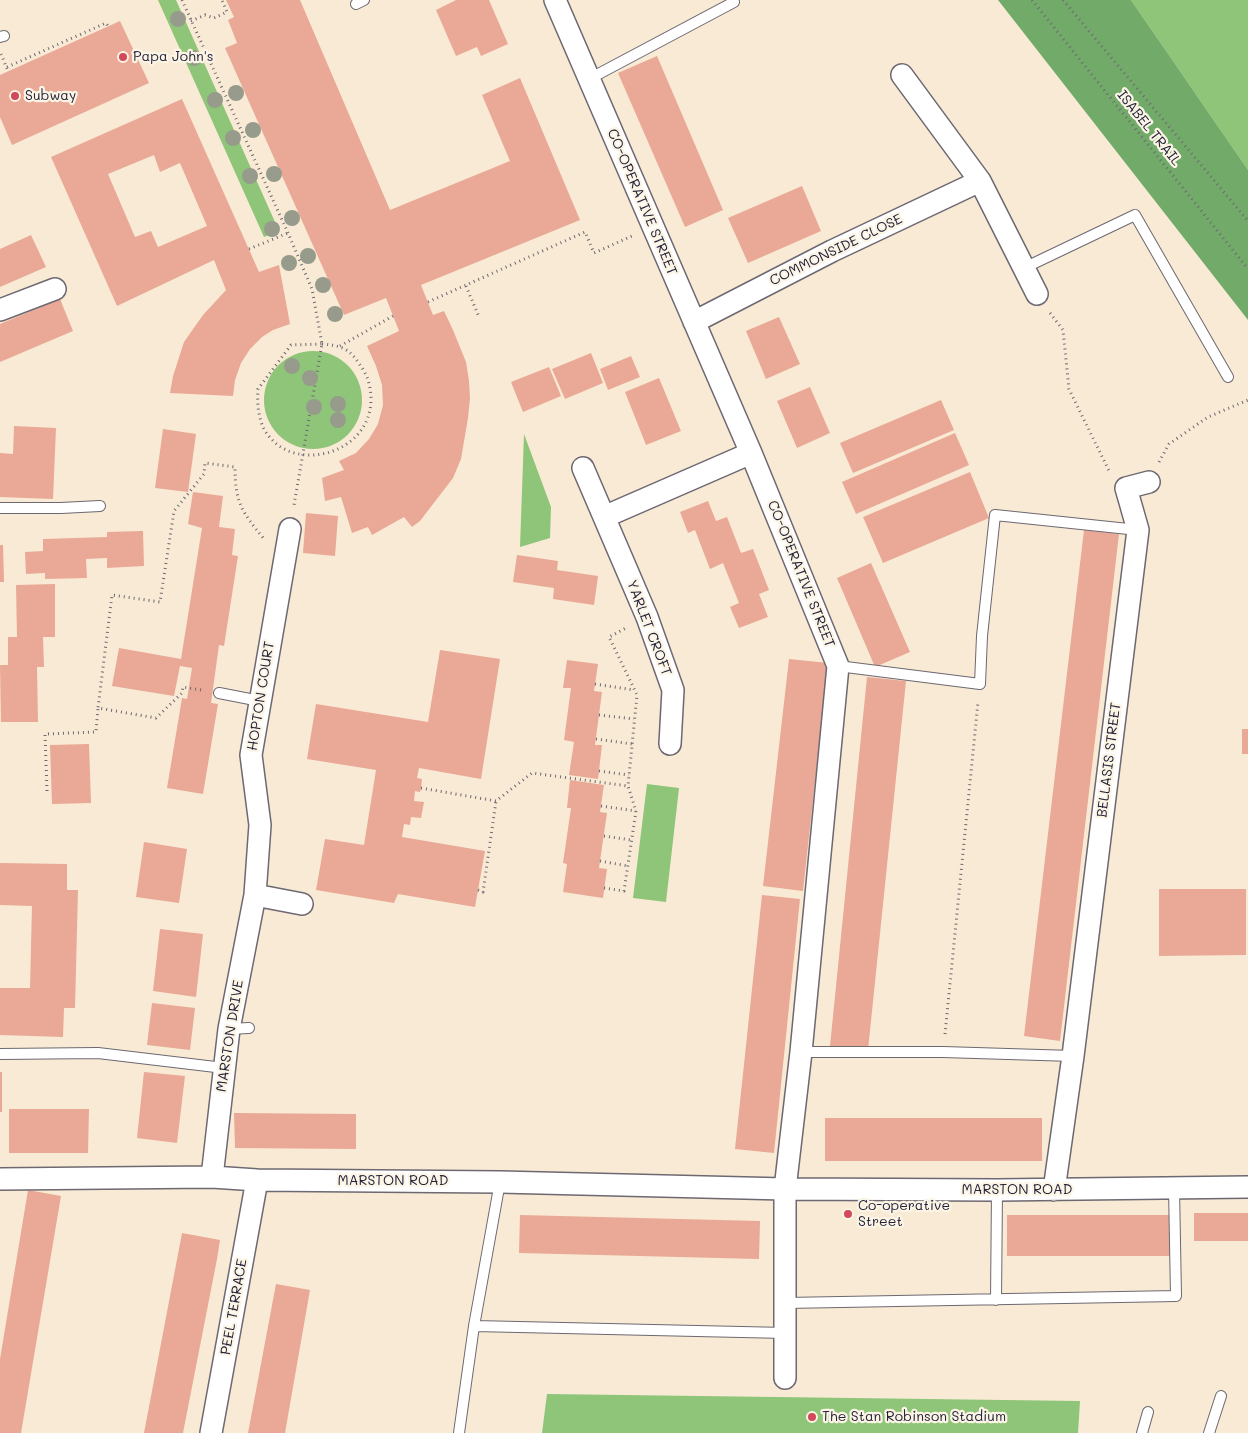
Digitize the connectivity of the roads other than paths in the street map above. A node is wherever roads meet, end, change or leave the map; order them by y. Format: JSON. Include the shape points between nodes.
{"nodes":[{"id":1,"x":555,"y":0,"type":"edge"},
{"id":2,"x":734,"y":2,"type":"dead end"},
{"id":3,"x":902,"y":75,"type":"dead end"},
{"id":4,"x":589,"y":79,"type":"junction"},
{"id":5,"x":980,"y":181,"type":"junction"},
{"id":6,"x":1024,"y":268,"type":"junction"},
{"id":7,"x":54,"y":289,"type":"dead end"},
{"id":8,"x":1037,"y":294,"type":"road end"},
{"id":9,"x":0,"y":310,"type":"edge"},
{"id":10,"x":694,"y":322,"type":"junction"},
{"id":11,"x":1228,"y":377,"type":"dead end"},
{"id":12,"x":751,"y":453,"type":"junction"},
{"id":13,"x":583,"y":468,"type":"dead end"},
{"id":14,"x":1149,"y":482,"type":"road end"},
{"id":15,"x":100,"y":506,"type":"dead end"},
{"id":16,"x":0,"y":508,"type":"edge"},
{"id":17,"x":604,"y":518,"type":"junction"},
{"id":18,"x":290,"y":529,"type":"road end"},
{"id":19,"x":1138,"y":530,"type":"junction"},
{"id":20,"x":838,"y":666,"type":"junction"},
{"id":21,"x":219,"y":693,"type":"road end"},
{"id":22,"x":260,"y":701,"type":"junction"},
{"id":23,"x":670,"y":744,"type":"dead end"},
{"id":24,"x":255,"y":895,"type":"junction"},
{"id":25,"x":302,"y":904,"type":"dead end"},
{"id":26,"x":801,"y":1052,"type":"junction"},
{"id":27,"x":0,"y":1054,"type":"edge"},
{"id":28,"x":1073,"y":1056,"type":"junction"},
{"id":29,"x":224,"y":1068,"type":"junction"},
{"id":30,"x":212,"y":1177,"type":"junction"},
{"id":31,"x":0,"y":1180,"type":"edge"},
{"id":32,"x":257,"y":1180,"type":"junction"},
{"id":33,"x":500,"y":1182,"type":"junction"},
{"id":34,"x":1248,"y":1187,"type":"edge"},
{"id":35,"x":1174,"y":1188,"type":"junction"},
{"id":36,"x":785,"y":1189,"type":"junction"},
{"id":37,"x":997,"y":1190,"type":"junction"},
{"id":38,"x":1054,"y":1190,"type":"junction"},
{"id":39,"x":996,"y":1300,"type":"junction"},
{"id":40,"x":785,"y":1303,"type":"junction"},
{"id":41,"x":474,"y":1326,"type":"junction"},
{"id":42,"x":786,"y":1333,"type":"junction"},
{"id":43,"x":785,"y":1378,"type":"dead end"},
{"id":44,"x":1220,"y":1396,"type":"dead end"},
{"id":45,"x":1148,"y":1412,"type":"dead end"},
{"id":46,"x":211,"y":1433,"type":"edge"},
{"id":47,"x":459,"y":1433,"type":"edge"},
{"id":48,"x":1142,"y":1433,"type":"edge"},
{"id":49,"x":1209,"y":1433,"type":"edge"}],
"edges":[{"from":1,"to":4,"type":"street","name":"CO-OPERATIVE STREET"},
{"from":2,"to":4,"type":"lane"},
{"from":3,"to":5,"type":"street"},
{"from":4,"to":10,"type":"street","name":"CO-OPERATIVE STREET"},
{"from":5,"to":6,"type":"street"},
{"from":5,"to":10,"type":"street","name":"COMMONSIDE CLOSE","via":[[832,250]]},
{"from":6,"to":8,"type":"street"},
{"from":6,"to":11,"type":"lane","via":[[1134,215]]},
{"from":7,"to":9,"type":"street"},
{"from":10,"to":12,"type":"street","name":"CO-OPERATIVE STREET"},
{"from":12,"to":17,"type":"street"},
{"from":12,"to":20,"type":"street","name":"CO-OPERATIVE STREET"},
{"from":13,"to":17,"type":"street","name":"YARLET CROFT"},
{"from":14,"to":19,"type":"street","name":"BELLASIS STREET","via":[[1126,488]]},
{"from":15,"to":16,"type":"lane"},
{"from":17,"to":23,"type":"street","name":"YARLET CROFT","via":[[647,617],[673,690]]},
{"from":18,"to":22,"type":"street","name":"HOPTON COURT"},
{"from":19,"to":20,"type":"lane","via":[[995,515],[980,684]]},
{"from":19,"to":28,"type":"street","name":"BELLASIS STREET"},
{"from":20,"to":26,"type":"street","name":"CO-OPERATIVE STREET"},
{"from":21,"to":22,"type":"lane"},
{"from":22,"to":24,"type":"street","name":"HOPTON COURT","via":[[251,755],[260,825]]},
{"from":24,"to":25,"type":"street"},
{"from":24,"to":29,"type":"street","name":"MARSTON DRIVE","via":[[239,1028]]},
{"from":26,"to":28,"type":"lane"},
{"from":26,"to":36,"type":"street","name":"CO-OPERATIVE STREET"},
{"from":27,"to":29,"type":"lane","via":[[98,1053]]},
{"from":28,"to":38,"type":"street","name":"BELLASIS STREET"},
{"from":29,"to":30,"type":"street","name":"MARSTON DRIVE"},
{"from":30,"to":31,"type":"street","name":"MARSTON ROAD"},
{"from":30,"to":32,"type":"street","name":"MARSTON ROAD"},
{"from":32,"to":33,"type":"street","name":"MARSTON ROAD"},
{"from":32,"to":46,"type":"street","name":"PEEL TERRACE"},
{"from":33,"to":36,"type":"street","name":"MARSTON ROAD"},
{"from":33,"to":41,"type":"lane"},
{"from":34,"to":35,"type":"street","name":"MARSTON ROAD"},
{"from":35,"to":38,"type":"street","name":"MARSTON ROAD"},
{"from":35,"to":39,"type":"lane","via":[[1176,1296]]},
{"from":36,"to":37,"type":"street","name":"MARSTON ROAD"},
{"from":36,"to":40,"type":"street"},
{"from":37,"to":38,"type":"street","name":"MARSTON ROAD"},
{"from":37,"to":39,"type":"lane"},
{"from":39,"to":40,"type":"lane"},
{"from":40,"to":42,"type":"street"},
{"from":41,"to":42,"type":"lane"},
{"from":41,"to":47,"type":"lane"},
{"from":42,"to":43,"type":"street"},
{"from":44,"to":49,"type":"lane"},
{"from":45,"to":48,"type":"lane"}]}
